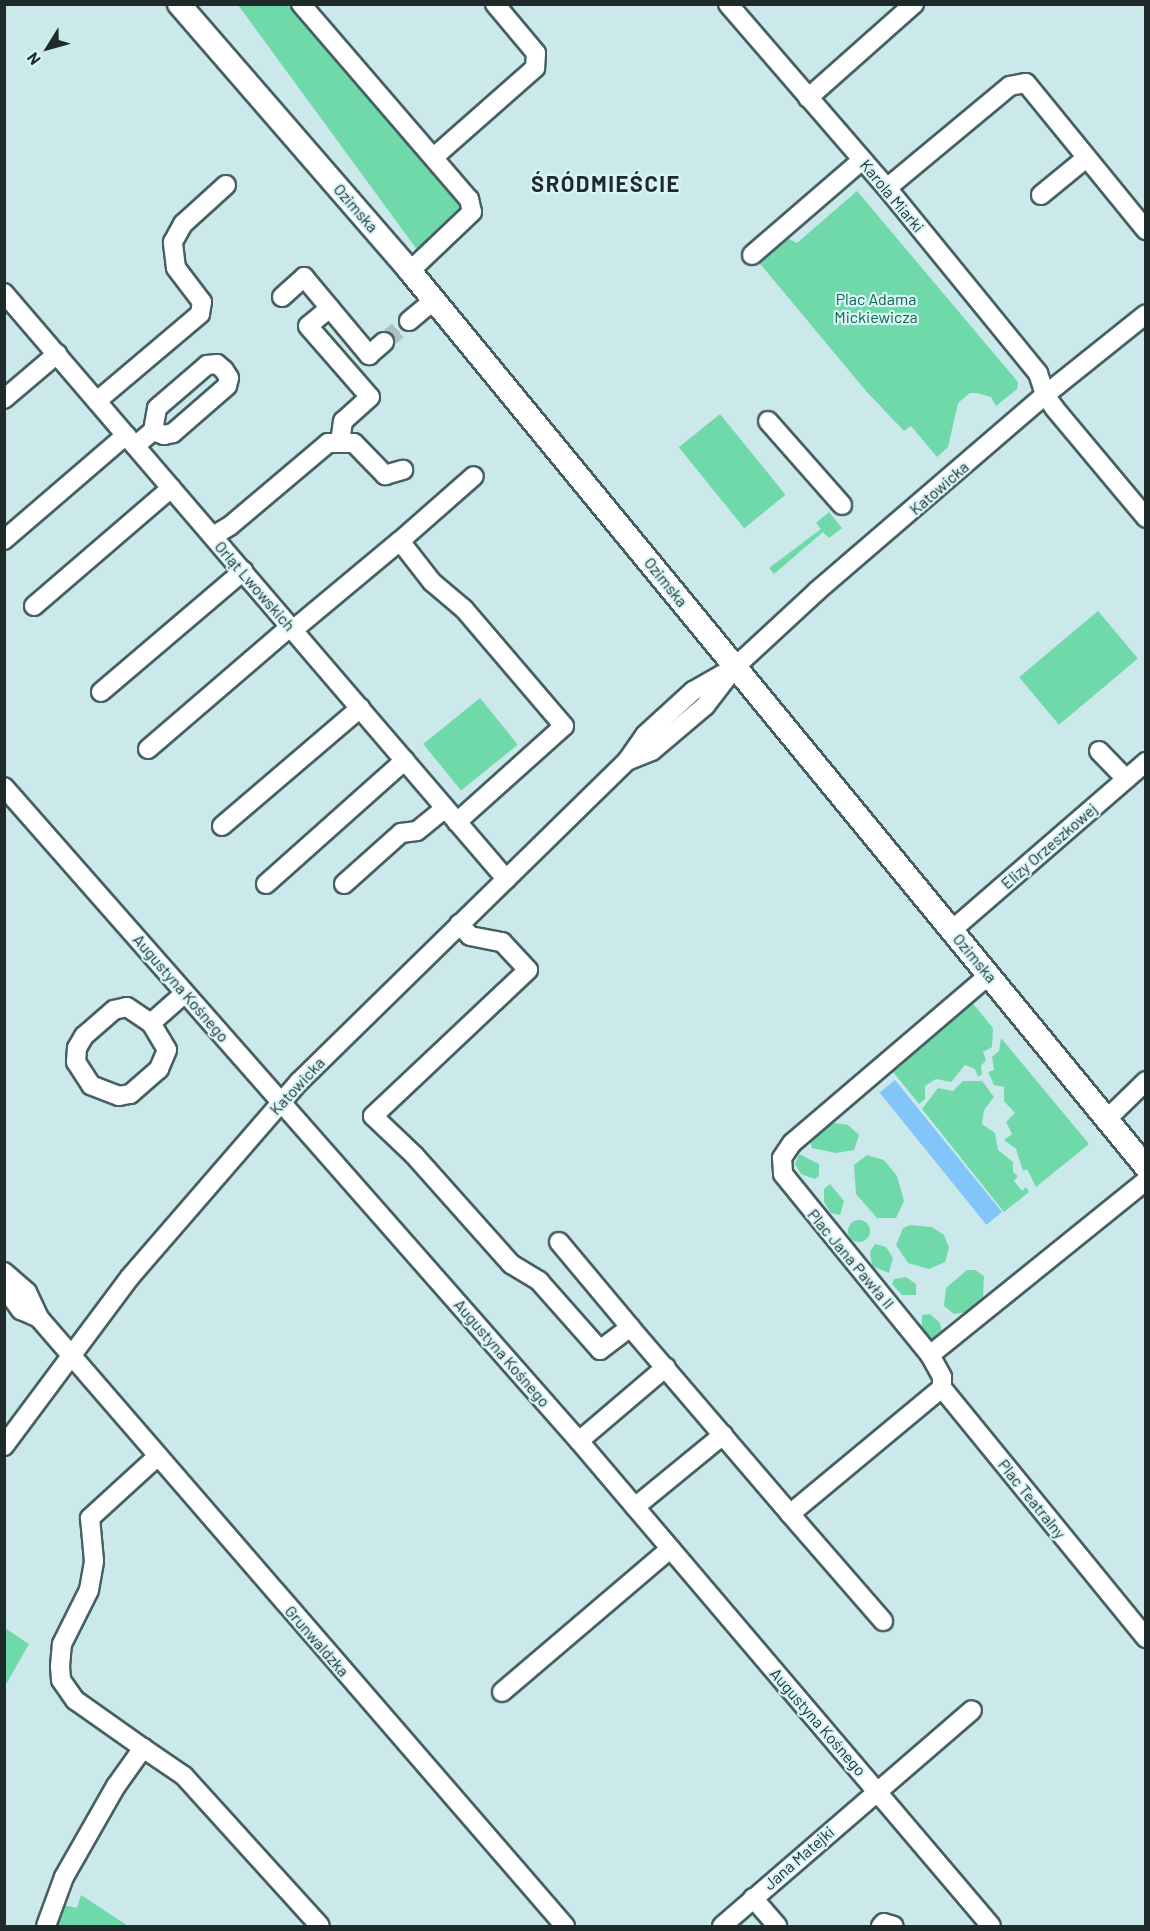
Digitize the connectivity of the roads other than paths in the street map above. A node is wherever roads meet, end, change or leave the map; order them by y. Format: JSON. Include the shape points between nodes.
{"nodes":[{"id":1,"x":179,"y":4,"type":"edge"},
{"id":2,"x":301,"y":4,"type":"edge"},
{"id":3,"x":495,"y":4,"type":"edge"},
{"id":4,"x":729,"y":4,"type":"edge"},
{"id":5,"x":914,"y":4,"type":"edge"},
{"id":6,"x":808,"y":98,"type":"junction"},
{"id":7,"x":434,"y":157,"type":"junction"},
{"id":8,"x":1086,"y":158,"type":"junction"},
{"id":9,"x":862,"y":160,"type":"junction"},
{"id":10,"x":226,"y":185,"type":"dead end"},
{"id":11,"x":887,"y":188,"type":"junction"},
{"id":12,"x":1041,"y":195,"type":"dead end"},
{"id":13,"x":1146,"y":230,"type":"edge"},
{"id":14,"x":752,"y":255,"type":"dead end"},
{"id":15,"x":410,"y":271,"type":"junction"},
{"id":16,"x":282,"y":297,"type":"dead end"},
{"id":17,"x":6,"y":299,"type":"edge"},
{"id":18,"x":434,"y":300,"type":"junction"},
{"id":19,"x":330,"y":308,"type":"junction"},
{"id":20,"x":1146,"y":314,"type":"edge"},
{"id":21,"x":409,"y":321,"type":"tunnel mouth"},
{"id":22,"x":384,"y":342,"type":"tunnel mouth"},
{"id":23,"x":57,"y":354,"type":"junction"},
{"id":24,"x":1045,"y":395,"type":"junction"},
{"id":25,"x":4,"y":399,"type":"edge"},
{"id":26,"x":97,"y":401,"type":"junction"},
{"id":27,"x":768,"y":421,"type":"dead end"},
{"id":28,"x":153,"y":430,"type":"dead end"},
{"id":29,"x":131,"y":441,"type":"junction"},
{"id":30,"x":340,"y":443,"type":"junction"},
{"id":31,"x":403,"y":470,"type":"dead end"},
{"id":32,"x":474,"y":476,"type":"dead end"},
{"id":33,"x":171,"y":488,"type":"junction"},
{"id":34,"x":842,"y":505,"type":"dead end"},
{"id":35,"x":1146,"y":518,"type":"edge"},
{"id":36,"x":213,"y":536,"type":"junction"},
{"id":37,"x":4,"y":540,"type":"edge"},
{"id":38,"x":400,"y":541,"type":"junction"},
{"id":39,"x":243,"y":571,"type":"junction"},
{"id":40,"x":34,"y":606,"type":"dead end"},
{"id":41,"x":292,"y":628,"type":"junction"},
{"id":42,"x":735,"y":667,"type":"junction"},
{"id":43,"x":101,"y":692,"type":"dead end"},
{"id":44,"x":360,"y":708,"type":"junction"},
{"id":45,"x":148,"y":749,"type":"dead end"},
{"id":46,"x":1099,"y":750,"type":"dead end"},
{"id":47,"x":405,"y":760,"type":"junction"},
{"id":48,"x":1146,"y":762,"type":"edge"},
{"id":49,"x":1126,"y":779,"type":"junction"},
{"id":50,"x":4,"y":787,"type":"edge"},
{"id":51,"x":445,"y":807,"type":"junction"},
{"id":52,"x":457,"y":822,"type":"junction"},
{"id":53,"x":222,"y":826,"type":"dead end"},
{"id":54,"x":506,"y":879,"type":"junction"},
{"id":55,"x":266,"y":884,"type":"dead end"},
{"id":56,"x":344,"y":884,"type":"dead end"},
{"id":57,"x":459,"y":924,"type":"junction"},
{"id":58,"x":952,"y":930,"type":"junction"},
{"id":59,"x":989,"y":975,"type":"junction"},
{"id":60,"x":185,"y":993,"type":"junction"},
{"id":61,"x":151,"y":1023,"type":"junction"},
{"id":62,"x":1146,"y":1081,"type":"edge"},
{"id":63,"x":280,"y":1103,"type":"junction"},
{"id":64,"x":1106,"y":1120,"type":"junction"},
{"id":65,"x":1146,"y":1167,"type":"edge"},
{"id":66,"x":1146,"y":1181,"type":"edge"},
{"id":67,"x":559,"y":1242,"type":"dead end"},
{"id":68,"x":4,"y":1272,"type":"edge"},
{"id":69,"x":4,"y":1287,"type":"edge"},
{"id":70,"x":39,"y":1318,"type":"junction"},
{"id":71,"x":630,"y":1327,"type":"junction"},
{"id":72,"x":72,"y":1353,"type":"junction"},
{"id":73,"x":930,"y":1355,"type":"junction"},
{"id":74,"x":666,"y":1367,"type":"junction"},
{"id":75,"x":942,"y":1388,"type":"junction"},
{"id":76,"x":723,"y":1435,"type":"junction"},
{"id":77,"x":579,"y":1441,"type":"junction"},
{"id":78,"x":4,"y":1446,"type":"edge"},
{"id":79,"x":158,"y":1456,"type":"junction"},
{"id":80,"x":635,"y":1507,"type":"junction"},
{"id":81,"x":790,"y":1514,"type":"junction"},
{"id":82,"x":670,"y":1549,"type":"junction"},
{"id":83,"x":883,"y":1621,"type":"dead end"},
{"id":84,"x":1146,"y":1638,"type":"edge"},
{"id":85,"x":502,"y":1692,"type":"dead end"},
{"id":86,"x":972,"y":1710,"type":"dead end"},
{"id":87,"x":143,"y":1748,"type":"junction"},
{"id":88,"x":878,"y":1791,"type":"junction"},
{"id":89,"x":753,"y":1898,"type":"junction"},
{"id":90,"x":46,"y":1926,"type":"edge"},
{"id":91,"x":320,"y":1926,"type":"edge"},
{"id":92,"x":565,"y":1926,"type":"edge"},
{"id":93,"x":722,"y":1926,"type":"edge"},
{"id":94,"x":777,"y":1926,"type":"edge"},
{"id":95,"x":881,"y":1926,"type":"edge"},
{"id":96,"x":894,"y":1926,"type":"edge"},
{"id":97,"x":991,"y":1926,"type":"edge"}],
"edges":[{"from":1,"to":15,"type":"main road","name":"Ozimska"},
{"from":2,"to":7,"type":"street"},
{"from":3,"to":7,"type":"street","via":[[536,52],[534,69]]},
{"from":4,"to":6,"type":"street","name":"Karola Miarki"},
{"from":5,"to":6,"type":"street"},
{"from":6,"to":9,"type":"street","name":"Karola Miarki"},
{"from":7,"to":15,"type":"street","via":[[469,199],[472,212]]},
{"from":8,"to":11,"type":"street","via":[[1026,83],[1010,86]]},
{"from":8,"to":12,"type":"street"},
{"from":8,"to":13,"type":"street"},
{"from":9,"to":11,"type":"street","name":"Karola Miarki"},
{"from":9,"to":14,"type":"street"},
{"from":10,"to":26,"type":"street","via":[[183,224],[172,248],[178,274],[202,302],[200,314]]},
{"from":11,"to":24,"type":"street","name":"Karola Miarki","via":[[1038,373]]},
{"from":15,"to":18,"type":"main road","name":"Ozimska"},
{"from":16,"to":19,"type":"street","via":[[304,277]]},
{"from":17,"to":23,"type":"street","name":"Orląt Lwowskich"},
{"from":18,"to":21,"type":"street"},
{"from":18,"to":42,"type":"main road","name":"Ozimska"},
{"from":19,"to":22,"type":"street","via":[[369,355]]},
{"from":19,"to":30,"type":"street","via":[[308,326],[370,397],[343,421]]},
{"from":20,"to":24,"type":"street","name":"Katowicka"},
{"from":23,"to":25,"type":"street"},
{"from":23,"to":26,"type":"street","name":"Orląt Lwowskich"},
{"from":24,"to":35,"type":"street","name":"Karola Miarki"},
{"from":24,"to":42,"type":"street","name":"Katowicka"},
{"from":26,"to":29,"type":"street","name":"Orląt Lwowskich"},
{"from":27,"to":34,"type":"street"},
{"from":28,"to":29,"type":"street"},
{"from":29,"to":33,"type":"street","name":"Orląt Lwowskich"},
{"from":29,"to":37,"type":"street"},
{"from":30,"to":31,"type":"street","via":[[354,443],[384,475]]},
{"from":30,"to":36,"type":"street","via":[[328,442]]},
{"from":32,"to":38,"type":"street"},
{"from":33,"to":36,"type":"street","name":"Orląt Lwowskich"},
{"from":33,"to":40,"type":"street"},
{"from":36,"to":39,"type":"street","name":"Orląt Lwowskich"},
{"from":38,"to":41,"type":"street"},
{"from":38,"to":52,"type":"street","via":[[564,726]]},
{"from":39,"to":41,"type":"street","name":"Orląt Lwowskich"},
{"from":39,"to":43,"type":"street"},
{"from":41,"to":44,"type":"street","name":"Orląt Lwowskich"},
{"from":41,"to":45,"type":"street"},
{"from":42,"to":54,"type":"street","name":"Katowicka","via":[[705,706],[651,751],[627,761]]},
{"from":42,"to":58,"type":"main road","name":"Ozimska"},
{"from":44,"to":47,"type":"street","name":"Orląt Lwowskich"},
{"from":44,"to":53,"type":"street"},
{"from":46,"to":49,"type":"street"},
{"from":47,"to":51,"type":"street","name":"Orląt Lwowskich"},
{"from":47,"to":55,"type":"street"},
{"from":48,"to":49,"type":"street","name":"Elizy Orzeszkowej"},
{"from":49,"to":58,"type":"street","name":"Elizy Orzeszkowej"},
{"from":50,"to":60,"type":"street","name":"Augustyna Kośnego"},
{"from":51,"to":52,"type":"street","name":"Orląt Lwowskich"},
{"from":51,"to":56,"type":"street","via":[[417,831],[401,833]]},
{"from":52,"to":54,"type":"street","name":"Orląt Lwowskich"},
{"from":54,"to":57,"type":"street","name":"Katowicka"},
{"from":57,"to":63,"type":"street","name":"Katowicka"},
{"from":57,"to":71,"type":"street","via":[[470,936],[502,942],[528,970],[372,1116],[414,1155],[511,1264],[539,1281],[600,1350]]},
{"from":58,"to":59,"type":"main road","name":"Ozimska"},
{"from":59,"to":64,"type":"main road","name":"Ozimska"},
{"from":59,"to":73,"type":"street","name":"Plac Jana Pawła II","via":[[786,1151],[783,1174]]},
{"from":60,"to":61,"type":"street"},
{"from":60,"to":63,"type":"street","name":"Augustyna Kośnego"},
{"from":61,"to":61,"type":"street","via":[[127,1007],[114,1010],[84,1036],[77,1048],[76,1062],[92,1085],[119,1096],[130,1094],[159,1069],[167,1050]]},
{"from":62,"to":64,"type":"street"},
{"from":63,"to":72,"type":"street","name":"Katowicka","via":[[157,1245]]},
{"from":63,"to":77,"type":"street","name":"Augustyna Kośnego"},
{"from":64,"to":65,"type":"main road","name":"Ozimska"},
{"from":66,"to":73,"type":"street"},
{"from":67,"to":71,"type":"street"},
{"from":68,"to":70,"type":"street","via":[[27,1292]]},
{"from":69,"to":70,"type":"street","via":[[21,1310]]},
{"from":70,"to":72,"type":"street","name":"Grunwaldzka"},
{"from":71,"to":74,"type":"street"},
{"from":72,"to":78,"type":"street","name":"Katowicka"},
{"from":72,"to":79,"type":"street","name":"Grunwaldzka"},
{"from":73,"to":75,"type":"street","name":"Plac Teatralny","via":[[942,1377]]},
{"from":74,"to":76,"type":"street"},
{"from":74,"to":77,"type":"street"},
{"from":75,"to":81,"type":"street"},
{"from":75,"to":84,"type":"street","name":"Plac Teatralny"},
{"from":76,"to":80,"type":"street"},
{"from":76,"to":81,"type":"street"},
{"from":77,"to":80,"type":"street","name":"Augustyna Kośnego"},
{"from":79,"to":87,"type":"street","via":[[90,1518],[94,1561],[89,1590],[62,1644],[60,1666],[62,1680],[75,1700]]},
{"from":79,"to":92,"type":"street","name":"Grunwaldzka"},
{"from":80,"to":82,"type":"street","name":"Augustyna Kośnego"},
{"from":81,"to":83,"type":"street"},
{"from":82,"to":85,"type":"street"},
{"from":82,"to":88,"type":"street","name":"Augustyna Kośnego"},
{"from":86,"to":88,"type":"street","name":"Jana Matejki"},
{"from":87,"to":90,"type":"street","via":[[116,1786],[64,1877]]},
{"from":87,"to":91,"type":"street","via":[[184,1776]]},
{"from":88,"to":89,"type":"street","name":"Jana Matejki"},
{"from":88,"to":97,"type":"street","name":"Augustyna Kośnego"},
{"from":89,"to":93,"type":"street","name":"Jana Matejki"},
{"from":89,"to":94,"type":"street"},
{"from":95,"to":96,"type":"street"}]}
